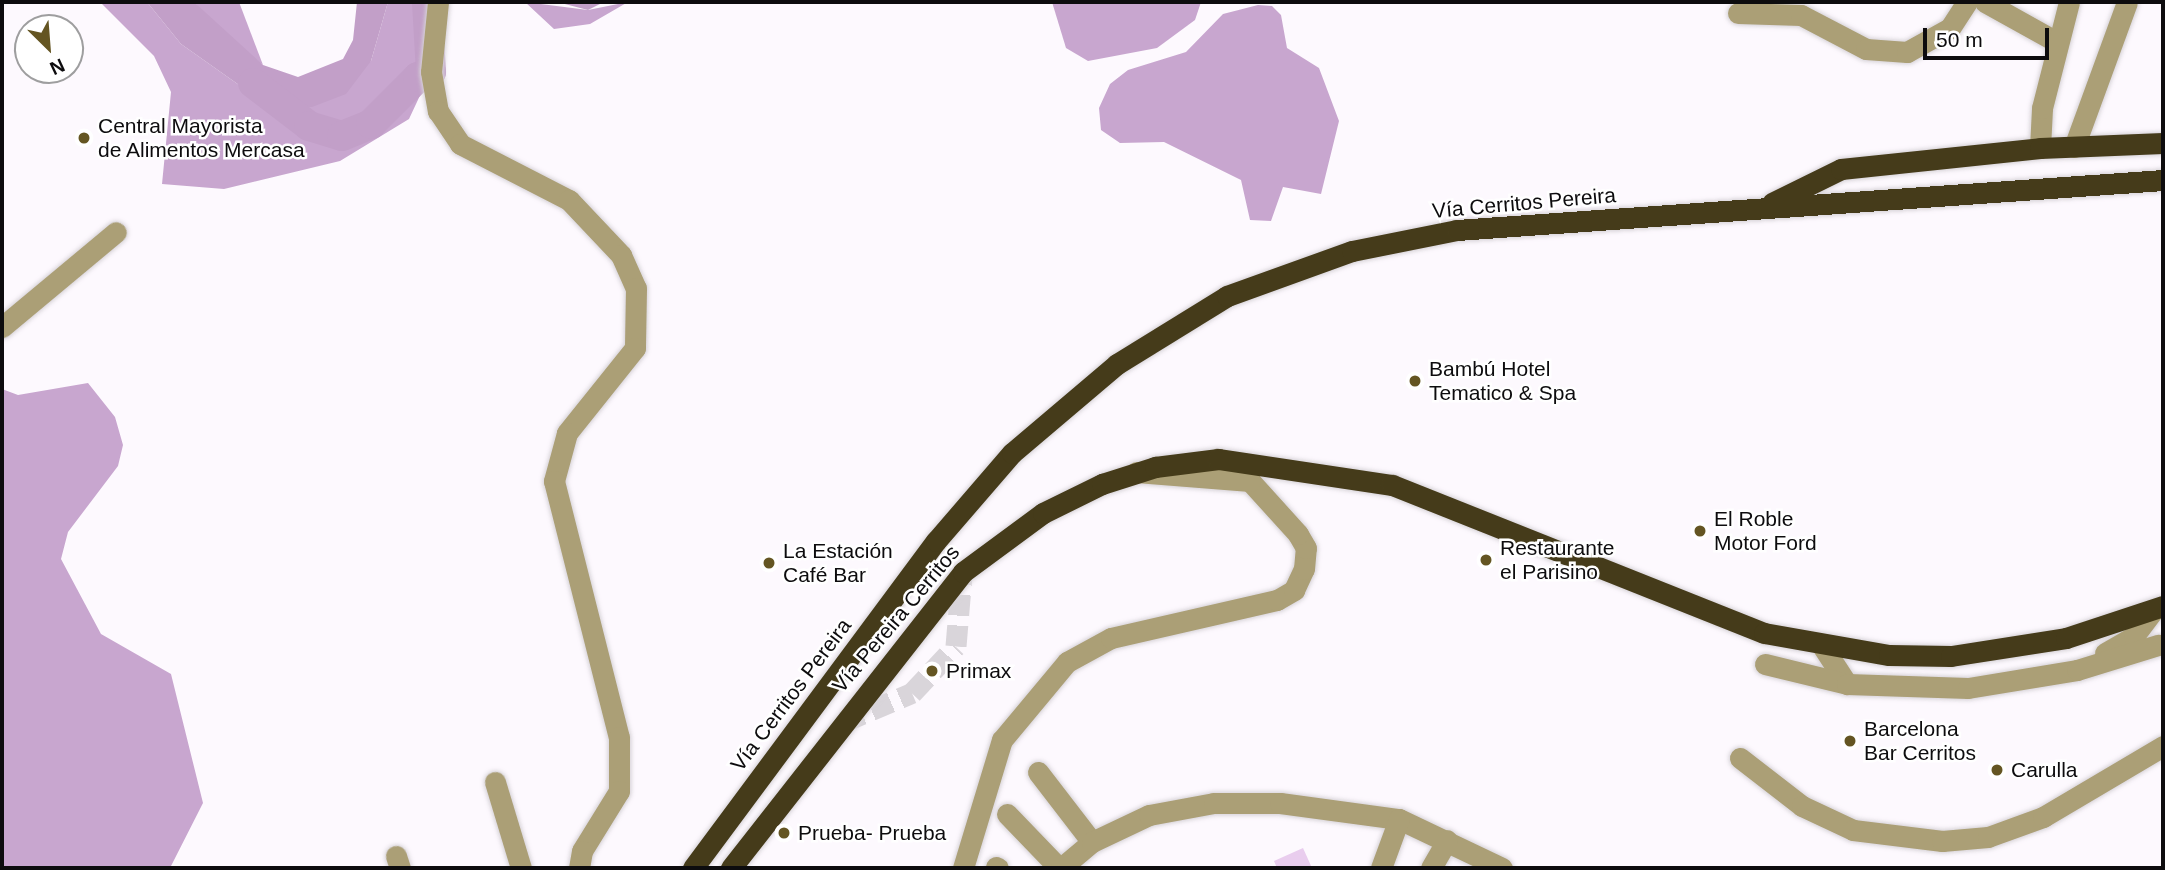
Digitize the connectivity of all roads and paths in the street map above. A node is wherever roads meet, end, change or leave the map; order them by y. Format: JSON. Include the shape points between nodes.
{"nodes":[{"id":1,"x":438,"y":2,"type":"edge"},
{"id":2,"x":1968,"y":2,"type":"edge"},
{"id":3,"x":1985,"y":2,"type":"edge"},
{"id":4,"x":2069,"y":2,"type":"edge"},
{"id":5,"x":2127,"y":2,"type":"edge"},
{"id":6,"x":1738,"y":13,"type":"dead end"},
{"id":7,"x":2057,"y":42,"type":"junction"},
{"id":8,"x":2163,"y":143,"type":"edge"},
{"id":9,"x":2074,"y":147,"type":"junction"},
{"id":10,"x":2040,"y":148,"type":"junction"},
{"id":11,"x":2163,"y":180,"type":"edge"},
{"id":12,"x":1763,"y":207,"type":"junction"},
{"id":13,"x":116,"y":232,"type":"dead end"},
{"id":14,"x":2,"y":327,"type":"edge"},
{"id":15,"x":1136,"y":472,"type":"junction"},
{"id":16,"x":2158,"y":609,"type":"edge"},
{"id":17,"x":1821,"y":644,"type":"junction"},
{"id":18,"x":2158,"y":645,"type":"dead end"},
{"id":19,"x":1765,"y":664,"type":"dead end"},
{"id":20,"x":2077,"y":670,"type":"junction"},
{"id":21,"x":1847,"y":684,"type":"junction"},
{"id":22,"x":2163,"y":746,"type":"edge"},
{"id":23,"x":1740,"y":758,"type":"dead end"},
{"id":24,"x":1038,"y":772,"type":"dead end"},
{"id":25,"x":495,"y":782,"type":"dead end"},
{"id":26,"x":1007,"y":814,"type":"dead end"},
{"id":27,"x":1399,"y":819,"type":"junction"},
{"id":28,"x":1447,"y":840,"type":"junction"},
{"id":29,"x":1092,"y":842,"type":"junction"},
{"id":30,"x":1494,"y":867,"type":"edge"},
{"id":31,"x":521,"y":868,"type":"edge"},
{"id":32,"x":579,"y":868,"type":"edge"},
{"id":33,"x":693,"y":868,"type":"edge"},
{"id":34,"x":731,"y":868,"type":"edge"},
{"id":35,"x":963,"y":868,"type":"edge"},
{"id":36,"x":1060,"y":868,"type":"edge"},
{"id":37,"x":1381,"y":868,"type":"edge"},
{"id":38,"x":1431,"y":868,"type":"edge"}],
"edges":[{"from":1,"to":32,"type":"street","via":[[432,72],[438,111],[460,144],[569,200],[621,255],[636,288],[635,348],[567,433],[554,481],[619,737],[619,791],[582,851]]},
{"from":2,"to":6,"type":"street","via":[[1950,28],[1908,52],[1866,49],[1801,15]]},
{"from":3,"to":7,"type":"street"},
{"from":4,"to":7,"type":"street"},
{"from":5,"to":9,"type":"street"},
{"from":7,"to":10,"type":"street","via":[[2042,108]]},
{"from":8,"to":9,"type":"highway"},
{"from":9,"to":10,"type":"highway"},
{"from":10,"to":12,"type":"highway","via":[[1841,169]]},
{"from":11,"to":12,"type":"highway","name":"Vía Cerritos Pereira"},
{"from":12,"to":33,"type":"highway","name":"Vía Cerritos Pereira","via":[[1457,230],[1352,251],[1227,296],[1117,364],[1012,453],[936,541]]},
{"from":13,"to":14,"type":"street"},
{"from":15,"to":17,"type":"highway","name":"Vía Pereira Cerritos","via":[[1218,459],[1392,485],[1764,633]]},
{"from":15,"to":34,"type":"highway","name":"Vía Pereira Cerritos","via":[[1043,513],[963,572]]},
{"from":15,"to":35,"type":"street","via":[[1172,480],[1221,475],[1250,481],[1298,534],[1306,548],[1304,569],[1294,590],[1277,600],[1111,638],[1067,662],[1002,740]]},
{"from":16,"to":17,"type":"highway","name":"Vía Pereira Cerritos","via":[[2066,638],[1951,656]]},
{"from":16,"to":20,"type":"street","via":[[2134,636]]},
{"from":17,"to":21,"type":"street"},
{"from":18,"to":20,"type":"street"},
{"from":19,"to":21,"type":"street"},
{"from":20,"to":21,"type":"street","via":[[1968,688]]},
{"from":22,"to":23,"type":"street","via":[[2043,817],[1988,836],[1942,841],[1853,830],[1802,806]]},
{"from":24,"to":29,"type":"street"},
{"from":25,"to":31,"type":"street"},
{"from":26,"to":36,"type":"street"},
{"from":27,"to":28,"type":"street"},
{"from":27,"to":29,"type":"street","via":[[1291,804],[1214,803],[1149,815]]},
{"from":27,"to":37,"type":"street"},
{"from":28,"to":30,"type":"street"},
{"from":28,"to":38,"type":"street"},
{"from":29,"to":36,"type":"street"}]}
